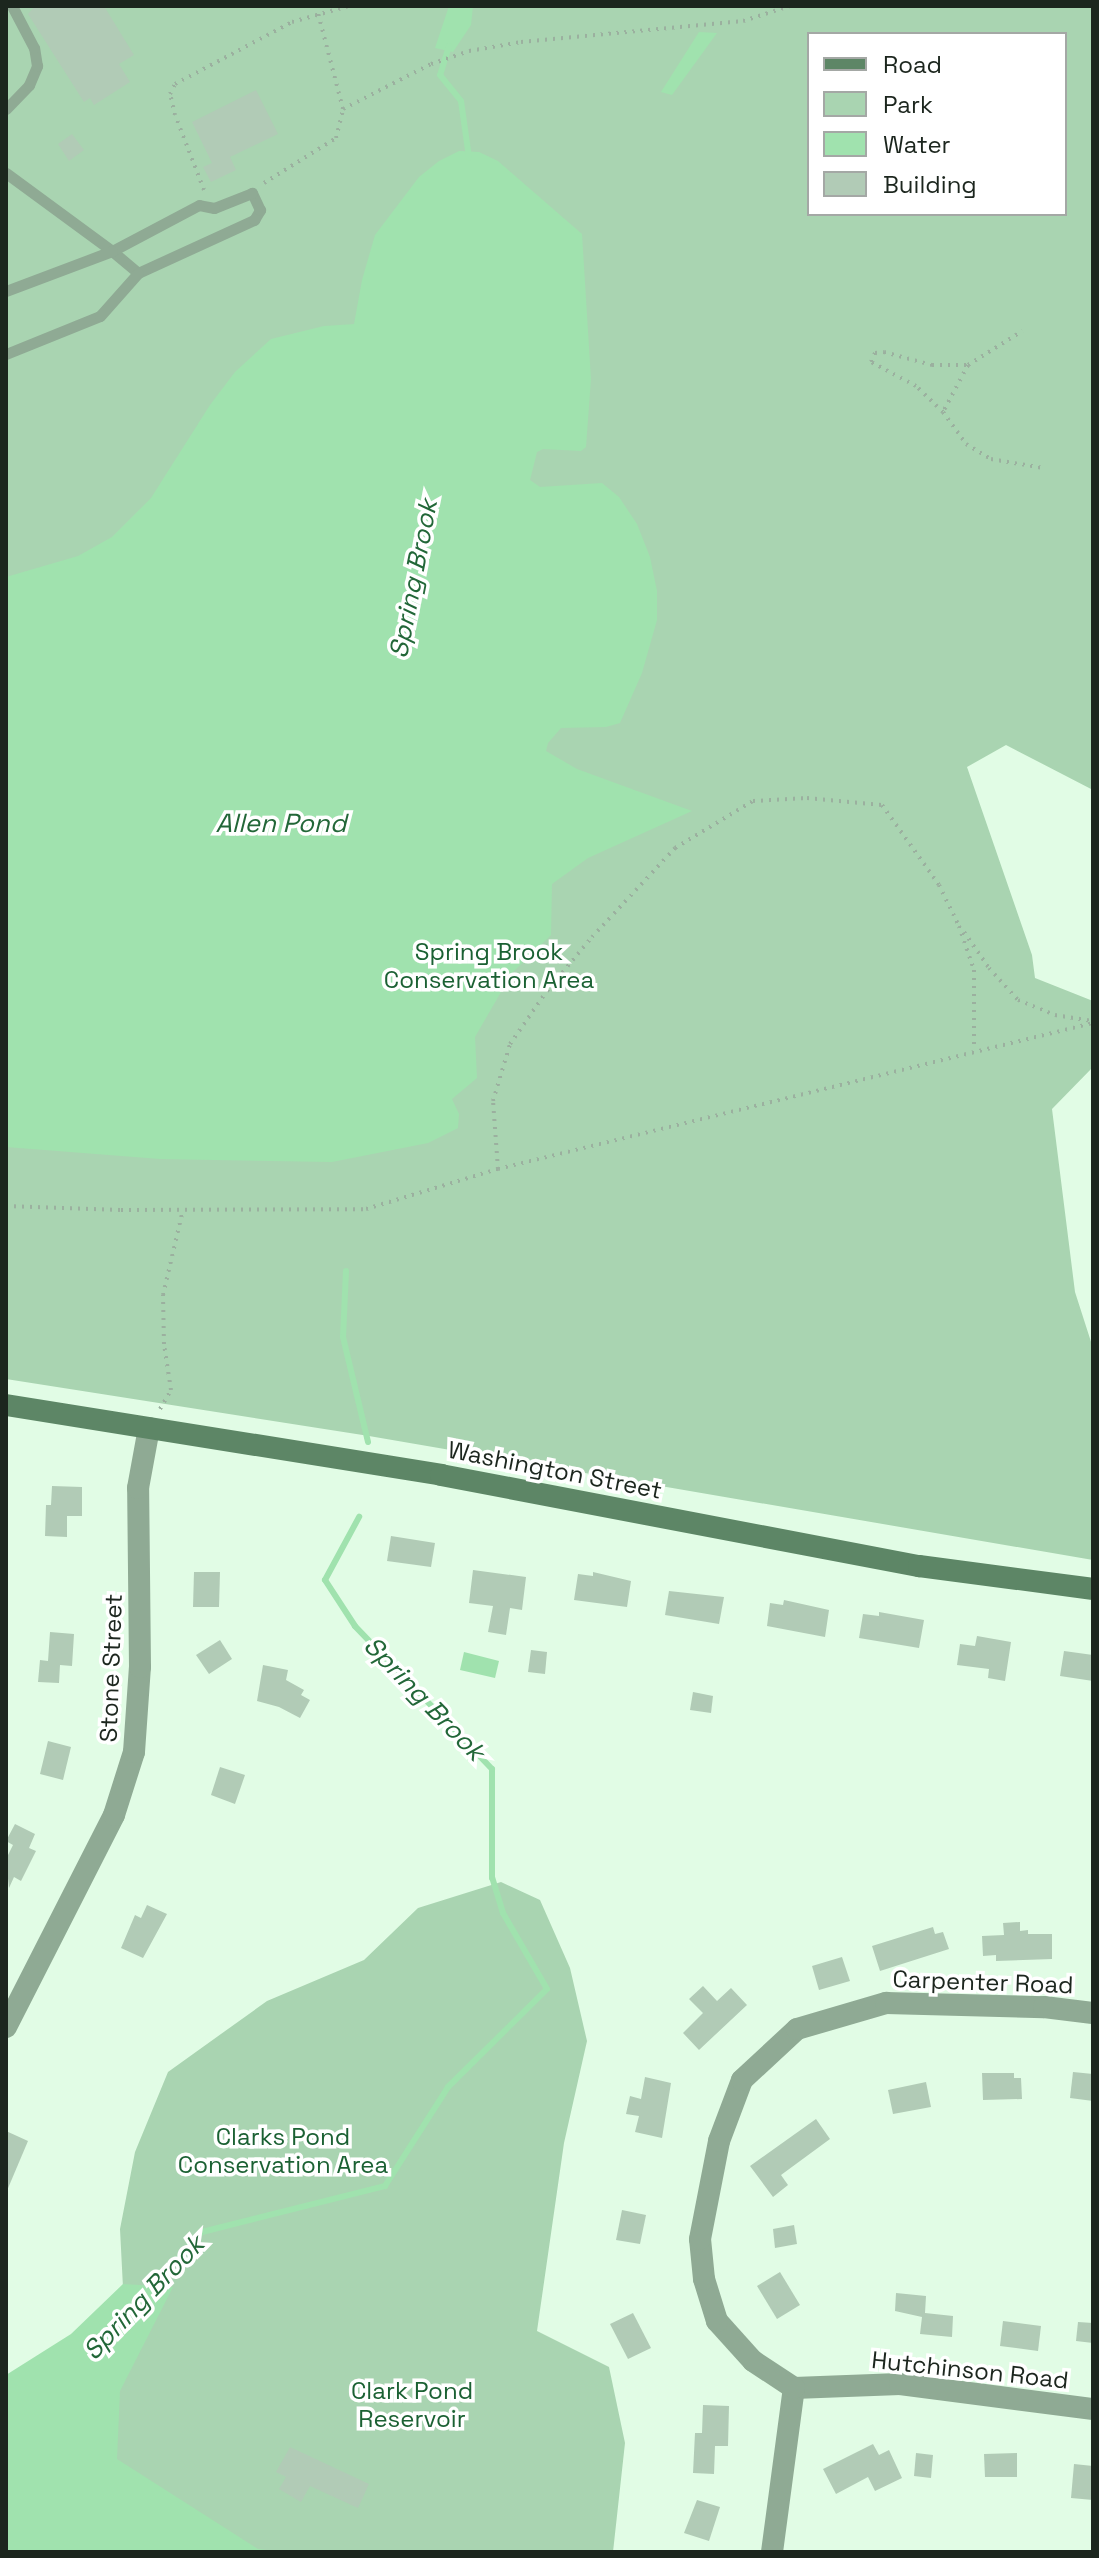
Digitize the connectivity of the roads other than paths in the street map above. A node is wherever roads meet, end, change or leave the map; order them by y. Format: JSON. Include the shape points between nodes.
{"nodes":[{"id":1,"x":12,"y":6,"type":"edge"},
{"id":2,"x":6,"y":109,"type":"edge"},
{"id":3,"x":6,"y":173,"type":"edge"},
{"id":4,"x":112,"y":251,"type":"junction"},
{"id":5,"x":138,"y":273,"type":"junction"},
{"id":6,"x":6,"y":291,"type":"edge"},
{"id":7,"x":6,"y":354,"type":"edge"},
{"id":8,"x":6,"y":1405,"type":"edge"},
{"id":9,"x":149,"y":1428,"type":"junction"},
{"id":10,"x":1093,"y":1589,"type":"edge"},
{"id":11,"x":1093,"y":2013,"type":"edge"},
{"id":12,"x":6,"y":2027,"type":"edge"},
{"id":13,"x":794,"y":2388,"type":"junction"},
{"id":14,"x":1093,"y":2409,"type":"edge"},
{"id":15,"x":772,"y":2552,"type":"edge"}],
"edges":[{"from":1,"to":2,"type":"lane","via":[[34,48],[37,66],[29,85]]},
{"from":3,"to":4,"type":"lane"},
{"from":4,"to":5,"type":"lane"},
{"from":4,"to":5,"type":"lane","via":[[199,205],[214,208],[248,193],[258,201],[254,220]]},
{"from":4,"to":6,"type":"lane"},
{"from":5,"to":7,"type":"lane","via":[[100,316]]},
{"from":8,"to":9,"type":"main road","name":"Washington Street"},
{"from":9,"to":10,"type":"main road","name":"Washington Street","via":[[441,1475],[919,1566]]},
{"from":9,"to":12,"type":"street","name":"Stone Street","via":[[138,1488],[140,1667],[134,1752],[114,1815]]},
{"from":11,"to":13,"type":"street","name":"Carpenter Road","via":[[886,2003],[797,2029],[742,2080],[706,2191],[700,2239],[704,2279],[717,2321],[730,2339]]},
{"from":13,"to":14,"type":"street","name":"Hutchinson Road","via":[[900,2384]]},
{"from":13,"to":15,"type":"street"}]}
